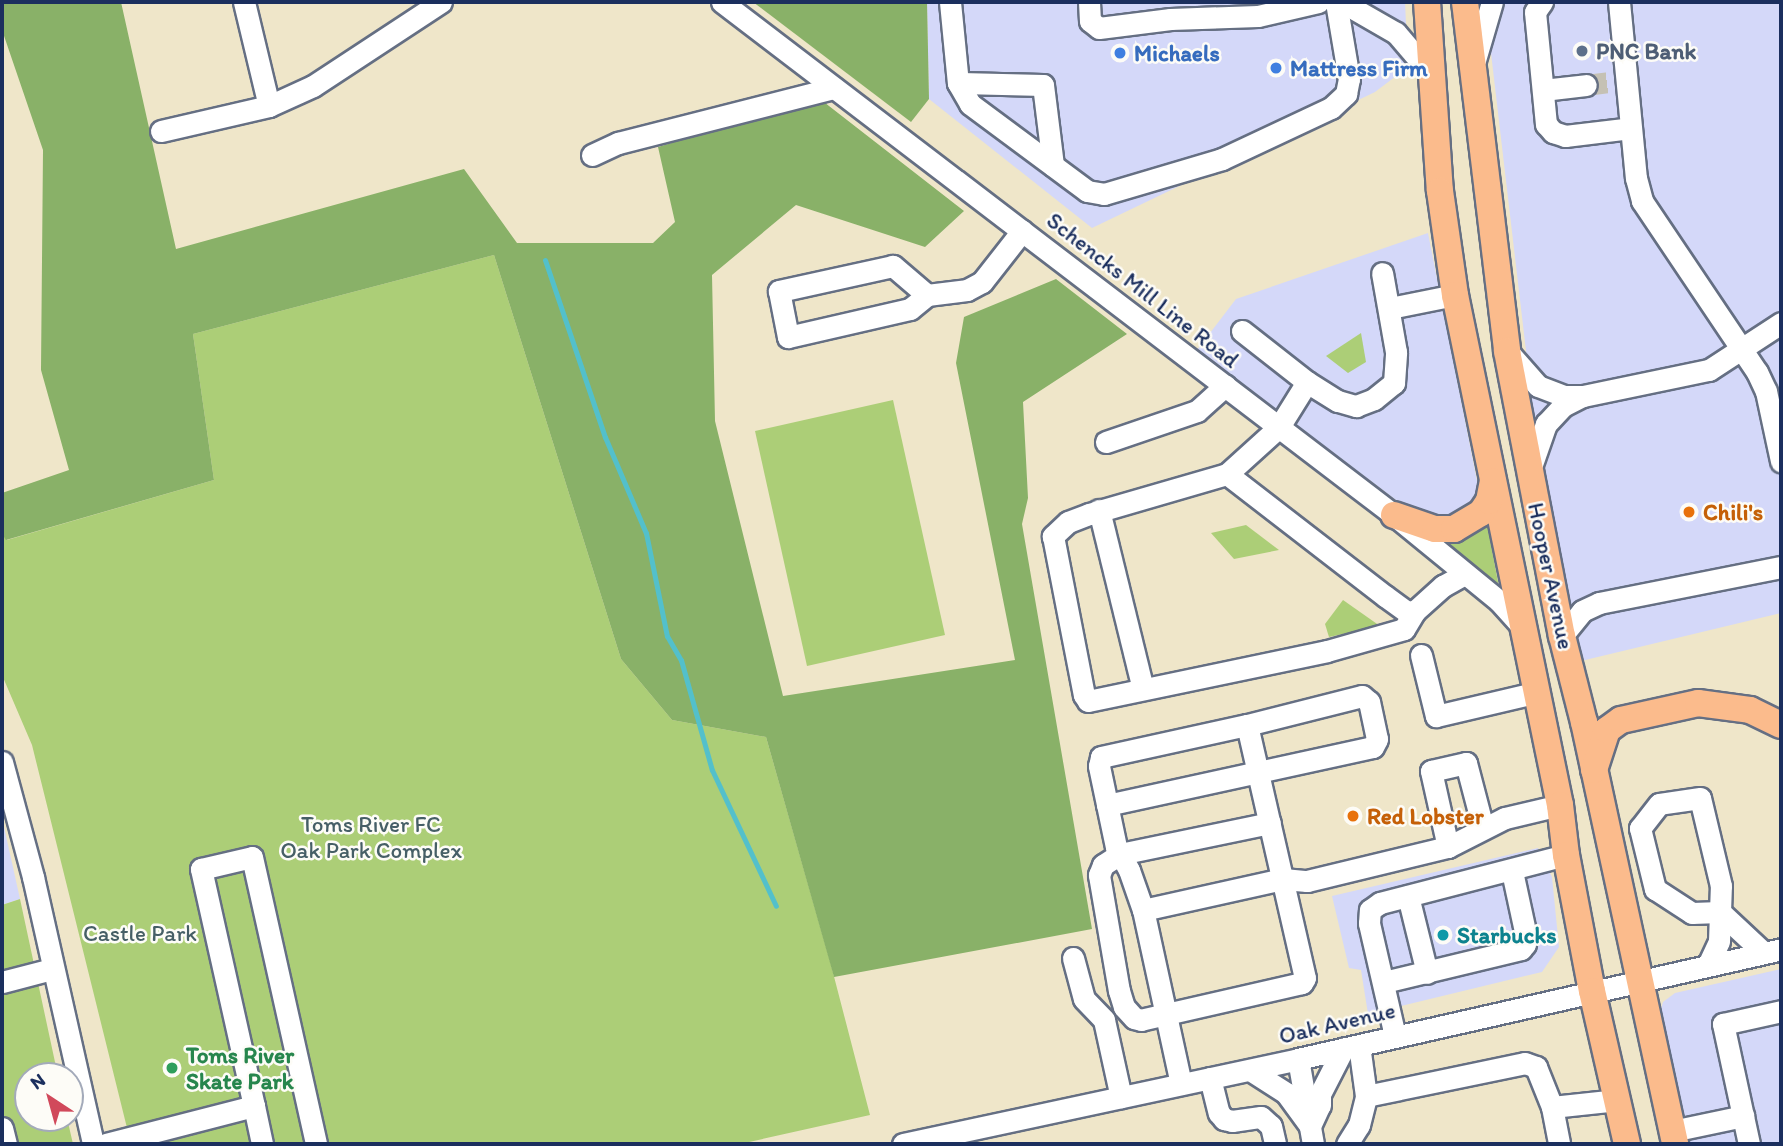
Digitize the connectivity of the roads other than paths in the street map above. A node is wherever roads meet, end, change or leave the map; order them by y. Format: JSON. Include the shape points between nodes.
{"nodes":[{"id":1,"x":244,"y":2,"type":"edge"},
{"id":2,"x":442,"y":2,"type":"edge"},
{"id":3,"x":722,"y":2,"type":"edge"},
{"id":4,"x":950,"y":2,"type":"edge"},
{"id":5,"x":1089,"y":2,"type":"edge"},
{"id":6,"x":1318,"y":2,"type":"edge"},
{"id":7,"x":1336,"y":2,"type":"edge"},
{"id":8,"x":1342,"y":2,"type":"edge"},
{"id":9,"x":1427,"y":2,"type":"edge"},
{"id":10,"x":1465,"y":2,"type":"edge"},
{"id":11,"x":1492,"y":2,"type":"edge"},
{"id":12,"x":1542,"y":2,"type":"edge"},
{"id":13,"x":1619,"y":2,"type":"edge"},
{"id":14,"x":1472,"y":73,"type":"junction"},
{"id":15,"x":1431,"y":74,"type":"junction"},
{"id":16,"x":958,"y":83,"type":"junction"},
{"id":17,"x":1586,"y":85,"type":"tunnel mouth"},
{"id":18,"x":834,"y":88,"type":"junction"},
{"id":19,"x":1544,"y":90,"type":"junction"},
{"id":20,"x":268,"y":106,"type":"junction"},
{"id":21,"x":1631,"y":128,"type":"junction"},
{"id":22,"x":161,"y":131,"type":"dead end"},
{"id":23,"x":592,"y":155,"type":"dead end"},
{"id":24,"x":1053,"y":165,"type":"junction"},
{"id":25,"x":1023,"y":230,"type":"junction"},
{"id":26,"x":1382,"y":273,"type":"dead end"},
{"id":27,"x":927,"y":295,"type":"junction"},
{"id":28,"x":1455,"y":295,"type":"junction"},
{"id":29,"x":1390,"y":308,"type":"junction"},
{"id":30,"x":1781,"y":323,"type":"edge"},
{"id":31,"x":1242,"y":331,"type":"dead end"},
{"id":32,"x":1744,"y":348,"type":"junction"},
{"id":33,"x":1507,"y":351,"type":"junction"},
{"id":34,"x":1307,"y":382,"type":"junction"},
{"id":35,"x":1225,"y":386,"type":"junction"},
{"id":36,"x":1583,"y":396,"type":"junction"},
{"id":37,"x":1279,"y":428,"type":"junction"},
{"id":38,"x":1106,"y":442,"type":"dead end"},
{"id":39,"x":1781,"y":461,"type":"edge"},
{"id":40,"x":1530,"y":473,"type":"junction"},
{"id":41,"x":1227,"y":474,"type":"junction"},
{"id":42,"x":1493,"y":481,"type":"junction"},
{"id":43,"x":1099,"y":510,"type":"junction"},
{"id":44,"x":1394,"y":515,"type":"junction"},
{"id":45,"x":1781,"y":567,"type":"edge"},
{"id":46,"x":1465,"y":574,"type":"junction"},
{"id":47,"x":1415,"y":611,"type":"junction"},
{"id":48,"x":1524,"y":629,"type":"junction"},
{"id":49,"x":1562,"y":636,"type":"junction"},
{"id":50,"x":1421,"y":656,"type":"dead end"},
{"id":51,"x":1143,"y":690,"type":"junction"},
{"id":52,"x":1538,"y":692,"type":"junction"},
{"id":53,"x":1247,"y":725,"type":"junction"},
{"id":54,"x":1781,"y":725,"type":"edge"},
{"id":55,"x":2,"y":762,"type":"edge"},
{"id":56,"x":1594,"y":772,"type":"junction"},
{"id":57,"x":1258,"y":773,"type":"junction"},
{"id":58,"x":1107,"y":805,"type":"junction"},
{"id":59,"x":1560,"y":805,"type":"junction"},
{"id":60,"x":1605,"y":822,"type":"junction"},
{"id":61,"x":1270,"y":823,"type":"junction"},
{"id":62,"x":1483,"y":828,"type":"junction"},
{"id":63,"x":1640,"y":828,"type":"junction"},
{"id":64,"x":1448,"y":847,"type":"junction"},
{"id":65,"x":1119,"y":854,"type":"junction"},
{"id":66,"x":1566,"y":855,"type":"junction"},
{"id":67,"x":1512,"y":871,"type":"junction"},
{"id":68,"x":1283,"y":879,"type":"junction"},
{"id":69,"x":1655,"y":889,"type":"junction"},
{"id":70,"x":1408,"y":896,"type":"junction"},
{"id":71,"x":1621,"y":896,"type":"junction"},
{"id":72,"x":1143,"y":910,"type":"junction"},
{"id":73,"x":1720,"y":912,"type":"junction"},
{"id":74,"x":1773,"y":951,"type":"edge"},
{"id":75,"x":1073,"y":958,"type":"dead end"},
{"id":76,"x":1708,"y":965,"type":"junction"},
{"id":77,"x":52,"y":969,"type":"junction"},
{"id":78,"x":1427,"y":973,"type":"junction"},
{"id":79,"x":1639,"y":979,"type":"junction"},
{"id":80,"x":2,"y":982,"type":"edge"},
{"id":81,"x":1384,"y":982,"type":"junction"},
{"id":82,"x":1592,"y":991,"type":"junction"},
{"id":83,"x":1781,"y":1012,"type":"edge"},
{"id":84,"x":1166,"y":1015,"type":"junction"},
{"id":85,"x":1395,"y":1037,"type":"junction"},
{"id":86,"x":1351,"y":1047,"type":"junction"},
{"id":87,"x":1298,"y":1059,"type":"junction"},
{"id":88,"x":1250,"y":1070,"type":"junction"},
{"id":89,"x":1210,"y":1078,"type":"junction"},
{"id":90,"x":1181,"y":1084,"type":"junction"},
{"id":91,"x":1366,"y":1096,"type":"junction"},
{"id":92,"x":1121,"y":1097,"type":"junction"},
{"id":93,"x":1618,"y":1100,"type":"junction"},
{"id":94,"x":254,"y":1106,"type":"junction"},
{"id":95,"x":1552,"y":1107,"type":"junction"},
{"id":96,"x":1743,"y":1115,"type":"junction"},
{"id":97,"x":2,"y":1128,"type":"edge"},
{"id":98,"x":1311,"y":1135,"type":"edge"},
{"id":99,"x":1673,"y":1138,"type":"edge"},
{"id":100,"x":6,"y":1144,"type":"edge"},
{"id":101,"x":93,"y":1144,"type":"edge"},
{"id":102,"x":106,"y":1144,"type":"edge"},
{"id":103,"x":262,"y":1144,"type":"edge"},
{"id":104,"x":316,"y":1144,"type":"edge"},
{"id":105,"x":903,"y":1144,"type":"edge"},
{"id":106,"x":1275,"y":1144,"type":"edge"},
{"id":107,"x":1347,"y":1144,"type":"edge"},
{"id":108,"x":1559,"y":1144,"type":"edge"},
{"id":109,"x":1627,"y":1144,"type":"edge"},
{"id":110,"x":1749,"y":1144,"type":"edge"}],
"edges":[{"from":1,"to":20,"type":"street"},
{"from":2,"to":20,"type":"street","via":[[313,86]]},
{"from":3,"to":18,"type":"street","name":"Schencks Mill Line Road"},
{"from":4,"to":16,"type":"street"},
{"from":5,"to":6,"type":"street","via":[[1090,21],[1099,28],[1170,19],[1258,16]]},
{"from":7,"to":24,"type":"street","via":[[1349,79],[1346,94],[1331,108],[1222,159],[1121,191],[1087,191]]},
{"from":8,"to":15,"type":"street","via":[[1396,33]]},
{"from":9,"to":15,"type":"main road","name":"Hooper Avenue"},
{"from":10,"to":14,"type":"main road","name":"Hooper Avenue"},
{"from":11,"to":14,"type":"street"},
{"from":12,"to":19,"type":"street","via":[[1535,12]]},
{"from":13,"to":21,"type":"street","via":[[1618,81]]},
{"from":14,"to":33,"type":"main road","name":"Hooper Avenue"},
{"from":15,"to":28,"type":"main road","name":"Hooper Avenue","via":[[1440,191]]},
{"from":16,"to":24,"type":"street","via":[[970,104]]},
{"from":16,"to":24,"type":"street","via":[[1043,85]]},
{"from":17,"to":19,"type":"street"},
{"from":18,"to":23,"type":"street","via":[[618,143]]},
{"from":18,"to":25,"type":"street","name":"Schencks Mill Line Road"},
{"from":19,"to":21,"type":"street","via":[[1546,124],[1553,132],[1565,136]]},
{"from":20,"to":22,"type":"street"},
{"from":21,"to":32,"type":"street","via":[[1642,201]]},
{"from":25,"to":27,"type":"street","via":[[982,282],[967,290]]},
{"from":25,"to":35,"type":"street","name":"Schencks Mill Line Road"},
{"from":26,"to":29,"type":"street"},
{"from":27,"to":27,"type":"street","via":[[893,266],[779,291],[788,337],[910,309]]},
{"from":28,"to":29,"type":"street"},
{"from":28,"to":42,"type":"main road","name":"Hooper Avenue"},
{"from":29,"to":34,"type":"street","via":[[1396,352],[1394,383],[1356,406]]},
{"from":30,"to":32,"type":"street"},
{"from":31,"to":34,"type":"street"},
{"from":32,"to":36,"type":"street","via":[[1709,370]]},
{"from":32,"to":39,"type":"street","via":[[1766,391]]},
{"from":33,"to":36,"type":"street","via":[[1538,386],[1563,396]]},
{"from":33,"to":40,"type":"main road","name":"Hooper Avenue"},
{"from":34,"to":37,"type":"street"},
{"from":35,"to":37,"type":"street","name":"Schencks Mill Line Road"},
{"from":35,"to":38,"type":"street","via":[[1197,411]]},
{"from":36,"to":40,"type":"street","via":[[1563,406],[1546,424]]},
{"from":37,"to":41,"type":"street"},
{"from":37,"to":44,"type":"street","name":"Schencks Mill Line Road"},
{"from":40,"to":49,"type":"main road","name":"Hooper Avenue"},
{"from":41,"to":43,"type":"street"},
{"from":41,"to":47,"type":"street","via":[[1406,612]]},
{"from":42,"to":44,"type":"main road","via":[[1482,513],[1454,529],[1435,529]]},
{"from":42,"to":48,"type":"main road","name":"Hooper Avenue"},
{"from":43,"to":51,"type":"street"},
{"from":43,"to":51,"type":"street","via":[[1057,528],[1053,536],[1084,695],[1088,701]]},
{"from":44,"to":46,"type":"street","name":"Schencks Mill Line Road"},
{"from":45,"to":49,"type":"street","via":[[1599,603],[1582,611]]},
{"from":46,"to":47,"type":"street"},
{"from":46,"to":48,"type":"street","name":"Schencks Mill Line Road"},
{"from":47,"to":51,"type":"street","via":[[1405,629],[1327,651]]},
{"from":48,"to":52,"type":"main road","name":"Hooper Avenue"},
{"from":49,"to":56,"type":"main road","name":"Hooper Avenue"},
{"from":50,"to":52,"type":"street","via":[[1436,716]]},
{"from":52,"to":59,"type":"main road","name":"Hooper Avenue"},
{"from":53,"to":57,"type":"street"},
{"from":53,"to":57,"type":"street","via":[[1362,696],[1368,702],[1377,739],[1373,747]]},
{"from":53,"to":58,"type":"street","via":[[1101,757]]},
{"from":54,"to":56,"type":"main road","via":[[1750,710],[1698,703],[1621,720],[1607,730]]},
{"from":55,"to":77,"type":"street"},
{"from":56,"to":60,"type":"main road","name":"Hooper Avenue"},
{"from":57,"to":58,"type":"street"},
{"from":57,"to":61,"type":"street"},
{"from":58,"to":65,"type":"street"},
{"from":59,"to":62,"type":"street","via":[[1535,808]]},
{"from":59,"to":66,"type":"main road","name":"Hooper Avenue"},
{"from":60,"to":63,"type":"street"},
{"from":60,"to":71,"type":"main road","name":"Hooper Avenue"},
{"from":61,"to":65,"type":"street"},
{"from":61,"to":68,"type":"street"},
{"from":62,"to":64,"type":"street"},
{"from":62,"to":64,"type":"street","via":[[1466,763],[1432,771]]},
{"from":63,"to":69,"type":"street"},
{"from":63,"to":73,"type":"street","via":[[1659,804],[1700,798],[1721,886]]},
{"from":64,"to":68,"type":"street","via":[[1307,881]]},
{"from":65,"to":72,"type":"street"},
{"from":65,"to":84,"type":"street","via":[[1103,865],[1099,875],[1119,992],[1134,1018]]},
{"from":66,"to":67,"type":"street"},
{"from":66,"to":82,"type":"main road","name":"Hooper Avenue"},
{"from":67,"to":70,"type":"street"},
{"from":67,"to":78,"type":"street","via":[[1525,944],[1513,953]]},
{"from":68,"to":72,"type":"street"},
{"from":68,"to":84,"type":"street","via":[[1305,978],[1302,983]]},
{"from":69,"to":71,"type":"street"},
{"from":69,"to":73,"type":"street","via":[[1692,913]]},
{"from":70,"to":78,"type":"street"},
{"from":70,"to":81,"type":"street","via":[[1370,910]]},
{"from":71,"to":79,"type":"main road","name":"Hooper Avenue"},
{"from":72,"to":84,"type":"street"},
{"from":73,"to":74,"type":"street"},
{"from":73,"to":76,"type":"street","via":[[1719,942]]},
{"from":74,"to":76,"type":"street","name":"Oak Avenue"},
{"from":75,"to":92,"type":"street","via":[[1082,994],[1104,1020]]},
{"from":76,"to":79,"type":"street","name":"Oak Avenue"},
{"from":77,"to":80,"type":"street"},
{"from":77,"to":101,"type":"street"},
{"from":78,"to":81,"type":"street"},
{"from":79,"to":82,"type":"street","name":"Oak Avenue"},
{"from":79,"to":99,"type":"main road","name":"Hooper Avenue"},
{"from":81,"to":85,"type":"street"},
{"from":82,"to":85,"type":"street","name":"Oak Avenue"},
{"from":82,"to":93,"type":"main road","name":"Hooper Avenue"},
{"from":83,"to":96,"type":"street","via":[[1723,1024]]},
{"from":84,"to":90,"type":"street"},
{"from":85,"to":86,"type":"street","name":"Oak Avenue"},
{"from":86,"to":87,"type":"street","name":"Oak Avenue"},
{"from":86,"to":91,"type":"street"},
{"from":86,"to":98,"type":"street","via":[[1320,1094]]},
{"from":87,"to":88,"type":"street","name":"Oak Avenue"},
{"from":87,"to":98,"type":"street"},
{"from":88,"to":89,"type":"street","name":"Oak Avenue"},
{"from":88,"to":98,"type":"street","via":[[1286,1093]]},
{"from":89,"to":90,"type":"street","name":"Oak Avenue"},
{"from":89,"to":106,"type":"street","via":[[1224,1119],[1261,1117],[1271,1126]]},
{"from":90,"to":92,"type":"street","name":"Oak Avenue"},
{"from":91,"to":95,"type":"street","via":[[1525,1063],[1536,1067]]},
{"from":91,"to":107,"type":"street","via":[[1359,1125]]},
{"from":92,"to":105,"type":"street","name":"Oak Avenue"},
{"from":93,"to":95,"type":"street"},
{"from":93,"to":109,"type":"main road","name":"Hooper Avenue"},
{"from":94,"to":102,"type":"street"},
{"from":94,"to":103,"type":"street"},
{"from":94,"to":104,"type":"street","via":[[201,869],[252,857]]},
{"from":95,"to":108,"type":"street"},
{"from":96,"to":99,"type":"street"},
{"from":96,"to":110,"type":"street"},
{"from":97,"to":100,"type":"street"}]}
